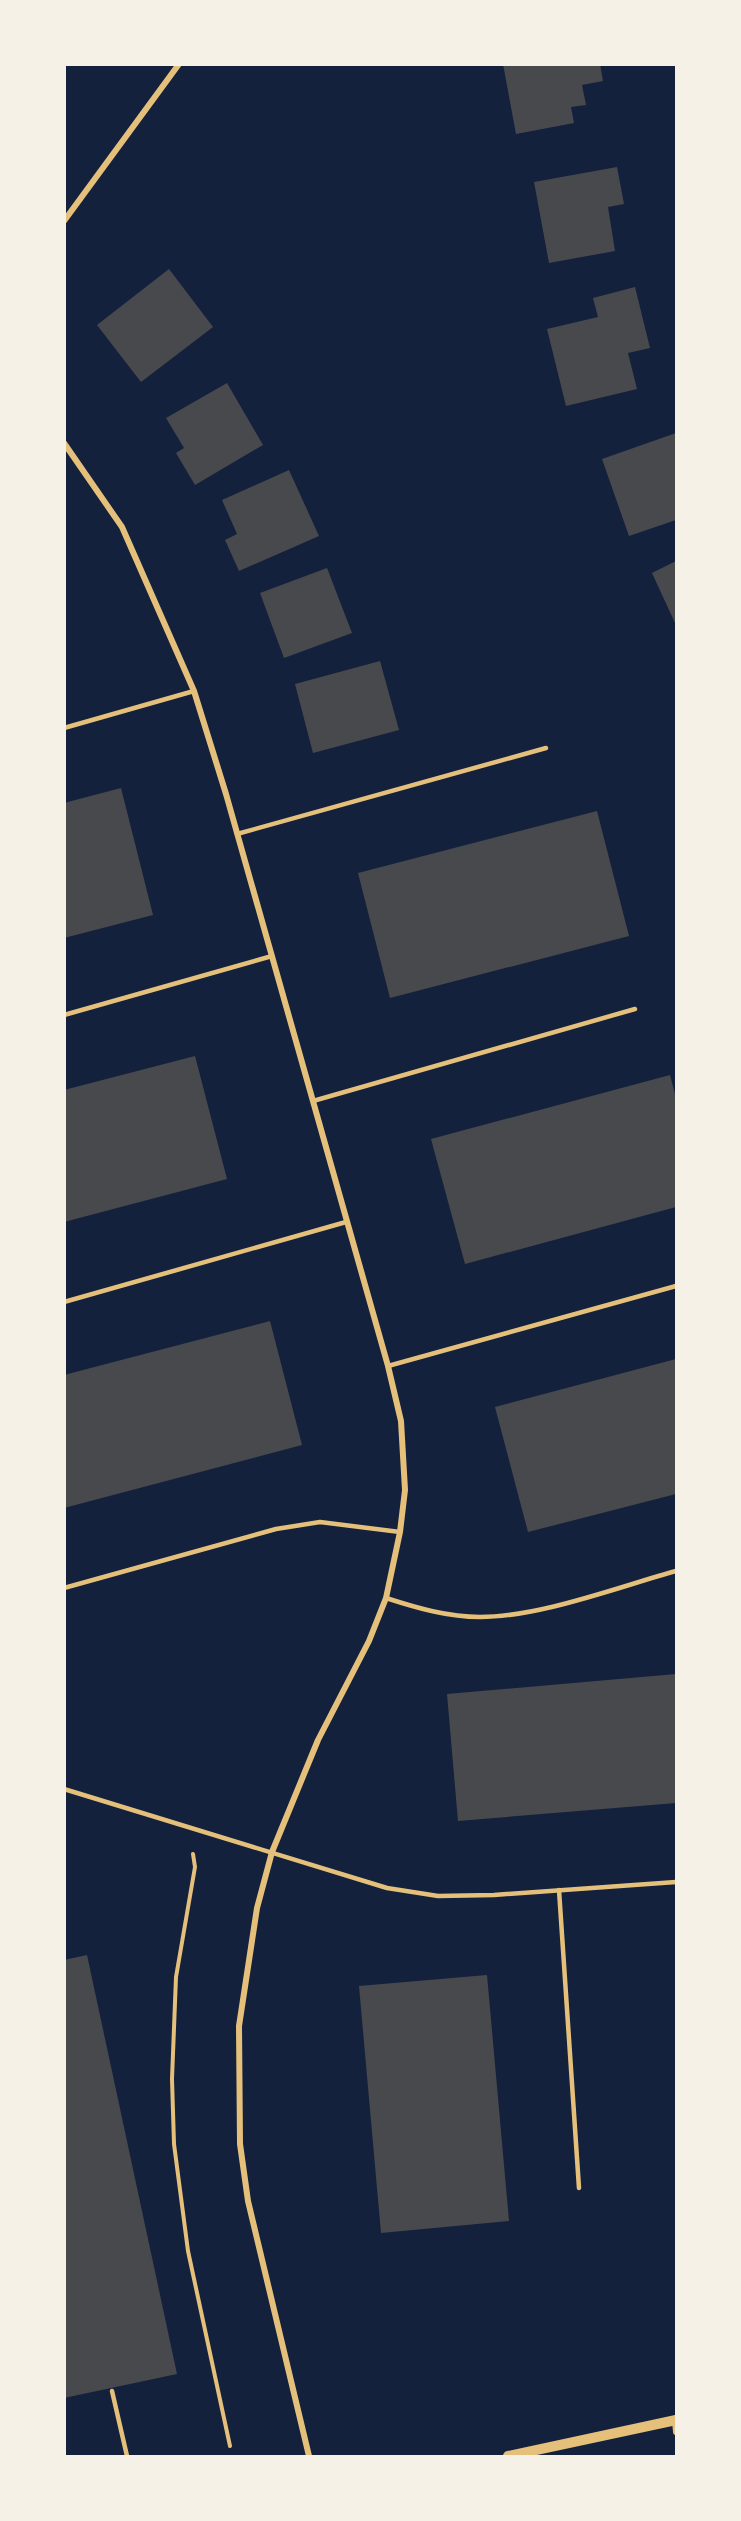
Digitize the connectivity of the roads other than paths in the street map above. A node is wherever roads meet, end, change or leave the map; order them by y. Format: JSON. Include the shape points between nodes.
{"nodes":[{"id":1,"x":179,"y":64,"type":"edge"},
{"id":2,"x":64,"y":222,"type":"edge"},
{"id":3,"x":64,"y":443,"type":"edge"},
{"id":4,"x":194,"y":691,"type":"junction"},
{"id":5,"x":64,"y":728,"type":"edge"},
{"id":6,"x":546,"y":748,"type":"dead end"},
{"id":7,"x":237,"y":834,"type":"junction"},
{"id":8,"x":272,"y":956,"type":"junction"},
{"id":9,"x":635,"y":1009,"type":"dead end"},
{"id":10,"x":64,"y":1015,"type":"edge"},
{"id":11,"x":313,"y":1101,"type":"junction"},
{"id":12,"x":346,"y":1222,"type":"junction"},
{"id":13,"x":676,"y":1286,"type":"edge"},
{"id":14,"x":64,"y":1302,"type":"edge"},
{"id":15,"x":388,"y":1366,"type":"junction"},
{"id":16,"x":400,"y":1532,"type":"junction"},
{"id":17,"x":676,"y":1571,"type":"edge"},
{"id":18,"x":64,"y":1588,"type":"edge"},
{"id":19,"x":386,"y":1598,"type":"junction"},
{"id":20,"x":64,"y":1789,"type":"edge"},
{"id":21,"x":272,"y":1852,"type":"junction"},
{"id":22,"x":676,"y":1882,"type":"edge"},
{"id":23,"x":559,"y":1890,"type":"junction"},
{"id":24,"x":579,"y":2188,"type":"dead end"},
{"id":25,"x":112,"y":2391,"type":"dead end"},
{"id":26,"x":676,"y":2424,"type":"edge"},
{"id":27,"x":127,"y":2457,"type":"edge"},
{"id":28,"x":309,"y":2457,"type":"edge"},
{"id":29,"x":508,"y":2457,"type":"edge"}],
"edges":[{"from":1,"to":2,"type":"street"},
{"from":3,"to":4,"type":"street","via":[[122,527]]},
{"from":4,"to":5,"type":"lane"},
{"from":4,"to":7,"type":"street"},
{"from":6,"to":7,"type":"lane"},
{"from":7,"to":8,"type":"street"},
{"from":8,"to":10,"type":"lane"},
{"from":8,"to":11,"type":"street"},
{"from":9,"to":11,"type":"lane"},
{"from":11,"to":12,"type":"street"},
{"from":12,"to":14,"type":"lane"},
{"from":12,"to":15,"type":"street"},
{"from":13,"to":15,"type":"lane"},
{"from":15,"to":16,"type":"street","via":[[401,1421],[405,1490]]},
{"from":16,"to":18,"type":"lane","via":[[320,1522],[276,1529]]},
{"from":16,"to":19,"type":"street"},
{"from":17,"to":19,"type":"lane","via":[[540,1610],[481,1617],[431,1612]]},
{"from":19,"to":21,"type":"street","via":[[369,1641],[318,1740]]},
{"from":20,"to":21,"type":"lane"},
{"from":21,"to":23,"type":"lane","via":[[387,1888],[438,1896]]},
{"from":21,"to":28,"type":"street","via":[[257,1908],[239,2026],[240,2144],[250,2211]]},
{"from":22,"to":23,"type":"lane"},
{"from":23,"to":24,"type":"lane"},
{"from":25,"to":27,"type":"lane"},
{"from":26,"to":29,"type":"street"}]}
